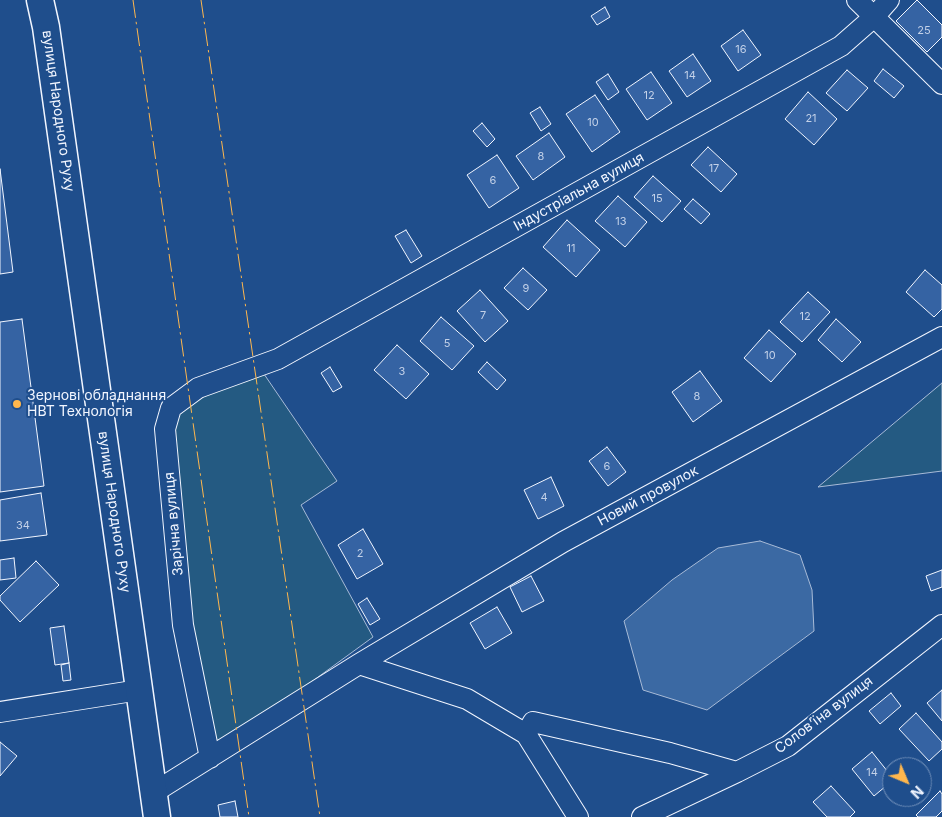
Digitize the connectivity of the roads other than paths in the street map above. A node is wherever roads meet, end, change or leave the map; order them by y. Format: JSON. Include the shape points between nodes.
{"nodes":[{"id":1,"x":40,"y":0,"type":"edge"},
{"id":2,"x":857,"y":0,"type":"edge"},
{"id":3,"x":890,"y":0,"type":"edge"},
{"id":4,"x":874,"y":17,"type":"junction"},
{"id":5,"x":942,"y":84,"type":"edge"},
{"id":6,"x":942,"y":337,"type":"edge"},
{"id":7,"x":278,"y":358,"type":"joint"},
{"id":8,"x":942,"y":625,"type":"edge"},
{"id":9,"x":359,"y":664,"type":"junction"},
{"id":10,"x":139,"y":690,"type":"junction"},
{"id":11,"x":0,"y":712,"type":"edge"},
{"id":12,"x":526,"y":734,"type":"junction"},
{"id":13,"x":210,"y":758,"type":"junction"},
{"id":14,"x":737,"y":772,"type":"junction"},
{"id":15,"x":155,"y":805,"type":"edge"},
{"id":16,"x":578,"y":817,"type":"edge"},
{"id":17,"x":642,"y":817,"type":"edge"}],
"edges":[{"from":1,"to":10,"type":"main road","name":"вулиця Народного Руху"},
{"from":2,"to":4,"type":"street"},
{"from":3,"to":4,"type":"street"},
{"from":4,"to":5,"type":"street"},
{"from":4,"to":7,"type":"street","name":"Індустріальна вулиця","via":[[841,46]]},
{"from":6,"to":9,"type":"street","name":"Новий провулок","via":[[563,542]]},
{"from":7,"to":13,"type":"street","name":"Зарічна вулиця","via":[[198,388],[171,408],[165,429],[183,625]]},
{"from":8,"to":14,"type":"street","name":"Соловʼїна вулиця","via":[[788,746]]},
{"from":9,"to":12,"type":"street","via":[[467,699]]},
{"from":9,"to":13,"type":"street","name":"Новий провулок"},
{"from":10,"to":11,"type":"street"},
{"from":10,"to":15,"type":"main road","name":"вулиця Народного Руху"},
{"from":12,"to":14,"type":"street","via":[[533,722],[670,753]]},
{"from":12,"to":16,"type":"street"},
{"from":13,"to":15,"type":"street","name":"Новий провулок"},
{"from":14,"to":17,"type":"street","name":"Соловʼїна вулиця"}]}
